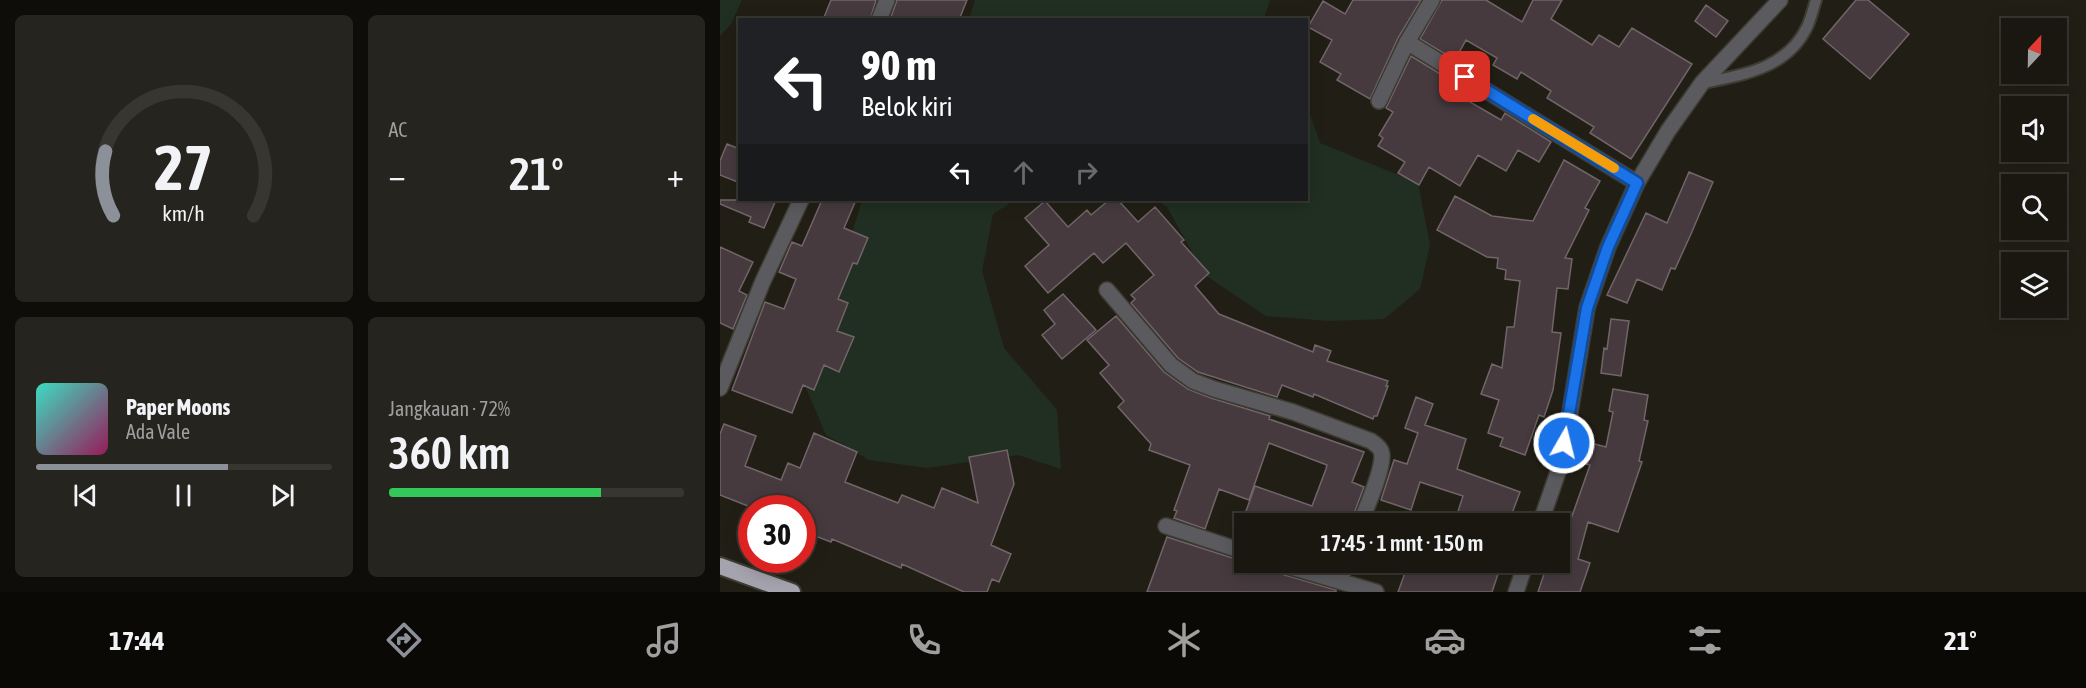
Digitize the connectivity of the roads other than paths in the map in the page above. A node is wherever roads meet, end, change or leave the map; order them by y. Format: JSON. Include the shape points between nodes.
{"nodes":[{"id":1,"x":887,"y":0,"type":"edge"},
{"id":2,"x":1432,"y":0,"type":"edge"},
{"id":3,"x":1780,"y":0,"type":"edge"},
{"id":4,"x":1816,"y":0,"type":"edge"},
{"id":5,"x":880,"y":18,"type":"edge"},
{"id":6,"x":1407,"y":42,"type":"junction"},
{"id":7,"x":1702,"y":83,"type":"junction"},
{"id":8,"x":1379,"y":101,"type":"dead end"},
{"id":9,"x":1637,"y":183,"type":"junction"},
{"id":10,"x":801,"y":201,"type":"edge"},
{"id":11,"x":1107,"y":290,"type":"dead end"},
{"id":12,"x":720,"y":388,"type":"edge"},
{"id":13,"x":1364,"y":513,"type":"edge"},
{"id":14,"x":1544,"y":513,"type":"edge"},
{"id":15,"x":1166,"y":526,"type":"dead end"},
{"id":16,"x":1234,"y":548,"type":"edge"},
{"id":17,"x":720,"y":566,"type":"edge"},
{"id":18,"x":1313,"y":573,"type":"edge"},
{"id":19,"x":1343,"y":573,"type":"edge"},
{"id":20,"x":1522,"y":573,"type":"edge"},
{"id":21,"x":1340,"y":581,"type":"junction"},
{"id":22,"x":789,"y":592,"type":"edge"},
{"id":23,"x":1376,"y":592,"type":"edge"},
{"id":24,"x":1516,"y":592,"type":"edge"}],
"edges":[{"from":1,"to":5,"type":"street"},
{"from":2,"to":6,"type":"street"},
{"from":3,"to":7,"type":"street"},
{"from":4,"to":7,"type":"lane","via":[[1807,28],[1779,59],[1754,72]]},
{"from":6,"to":8,"type":"street"},
{"from":6,"to":9,"type":"street"},
{"from":7,"to":9,"type":"street"},
{"from":9,"to":14,"type":"street","via":[[1608,247],[1587,308],[1558,472]]},
{"from":10,"to":12,"type":"street"},
{"from":11,"to":13,"type":"street","via":[[1171,365],[1193,381],[1293,412],[1379,447],[1382,454]]},
{"from":15,"to":16,"type":"street"},
{"from":17,"to":22,"type":"highway"},
{"from":18,"to":21,"type":"street"},
{"from":19,"to":21,"type":"street"},
{"from":20,"to":24,"type":"street"},
{"from":21,"to":23,"type":"street"}]}
